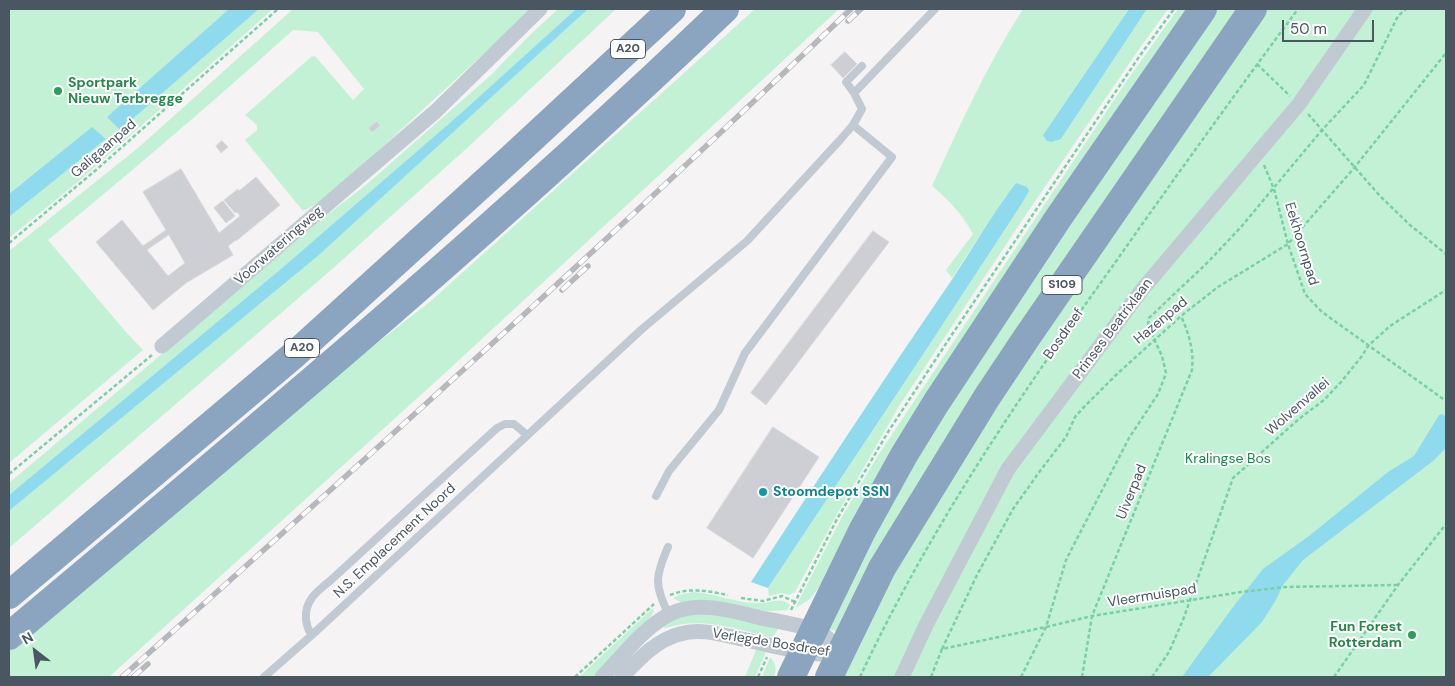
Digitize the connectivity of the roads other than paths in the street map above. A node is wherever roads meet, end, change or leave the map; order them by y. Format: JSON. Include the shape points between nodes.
{"nodes":[{"id":1,"x":540,"y":9,"type":"edge"},
{"id":2,"x":672,"y":9,"type":"edge"},
{"id":3,"x":725,"y":9,"type":"edge"},
{"id":4,"x":935,"y":9,"type":"edge"},
{"id":5,"x":1203,"y":9,"type":"edge"},
{"id":6,"x":1253,"y":9,"type":"edge"},
{"id":7,"x":1365,"y":9,"type":"edge"},
{"id":8,"x":862,"y":66,"type":"dead end"},
{"id":9,"x":854,"y":93,"type":"junction"},
{"id":10,"x":853,"y":125,"type":"junction"},
{"id":11,"x":162,"y":346,"type":"road end"},
{"id":12,"x":527,"y":435,"type":"junction"},
{"id":13,"x":656,"y":496,"type":"dead end"},
{"id":14,"x":668,"y":547,"type":"dead end"},
{"id":15,"x":9,"y":595,"type":"edge"},
{"id":16,"x":669,"y":615,"type":"junction"},
{"id":17,"x":312,"y":635,"type":"junction"},
{"id":18,"x":9,"y":636,"type":"edge"},
{"id":19,"x":808,"y":640,"type":"junction"},
{"id":20,"x":834,"y":665,"type":"edge"},
{"id":21,"x":264,"y":677,"type":"edge"},
{"id":22,"x":602,"y":677,"type":"edge"},
{"id":23,"x":622,"y":677,"type":"edge"},
{"id":24,"x":791,"y":677,"type":"edge"},
{"id":25,"x":902,"y":677,"type":"edge"}],
"edges":[{"from":1,"to":11,"type":"street","name":"Voorwateringweg","via":[[436,111]]},
{"from":2,"to":15,"type":"highway","number":"A20","via":[[295,354]]},
{"from":3,"to":18,"type":"highway","number":"A20","via":[[537,184],[284,405]]},
{"from":4,"to":9,"type":"lane"},
{"from":5,"to":19,"type":"highway","number":"S109","via":[[953,375],[862,531]]},
{"from":6,"to":20,"type":"highway","number":"S109","via":[[987,397],[882,568]]},
{"from":7,"to":25,"type":"street","name":"Prinses Beatrixlaan","via":[[1299,104],[1141,291],[1008,469]]},
{"from":8,"to":9,"type":"lane","via":[[846,82]]},
{"from":9,"to":10,"type":"lane","via":[[862,109]]},
{"from":10,"to":12,"type":"lane","name":"N.S. Emplacement Noord","via":[[747,241],[642,329]]},
{"from":10,"to":13,"type":"lane","via":[[892,157],[745,353],[720,410],[669,470]]},
{"from":12,"to":17,"type":"lane","name":"N.S. Emplacement Noord"},
{"from":12,"to":17,"type":"lane","via":[[514,424],[497,428],[316,592],[306,614]]},
{"from":14,"to":16,"type":"lane","via":[[657,583]]},
{"from":16,"to":19,"type":"street","name":"Verlegde Bosdreef","via":[[713,608],[785,622]]},
{"from":16,"to":22,"type":"street","name":"Verlegde Bosdreef","via":[[648,630]]},
{"from":17,"to":21,"type":"lane","name":"N.S. Emplacement Noord"},
{"from":19,"to":20,"type":"street","name":"Verlegde Bosdreef"},
{"from":19,"to":20,"type":"street","name":"Verlegde Bosdreef","via":[[822,633],[827,637]]},
{"from":19,"to":23,"type":"street","name":"Verlegde Bosdreef","via":[[688,632],[660,642]]},
{"from":19,"to":24,"type":"highway","number":"S109"}]}
